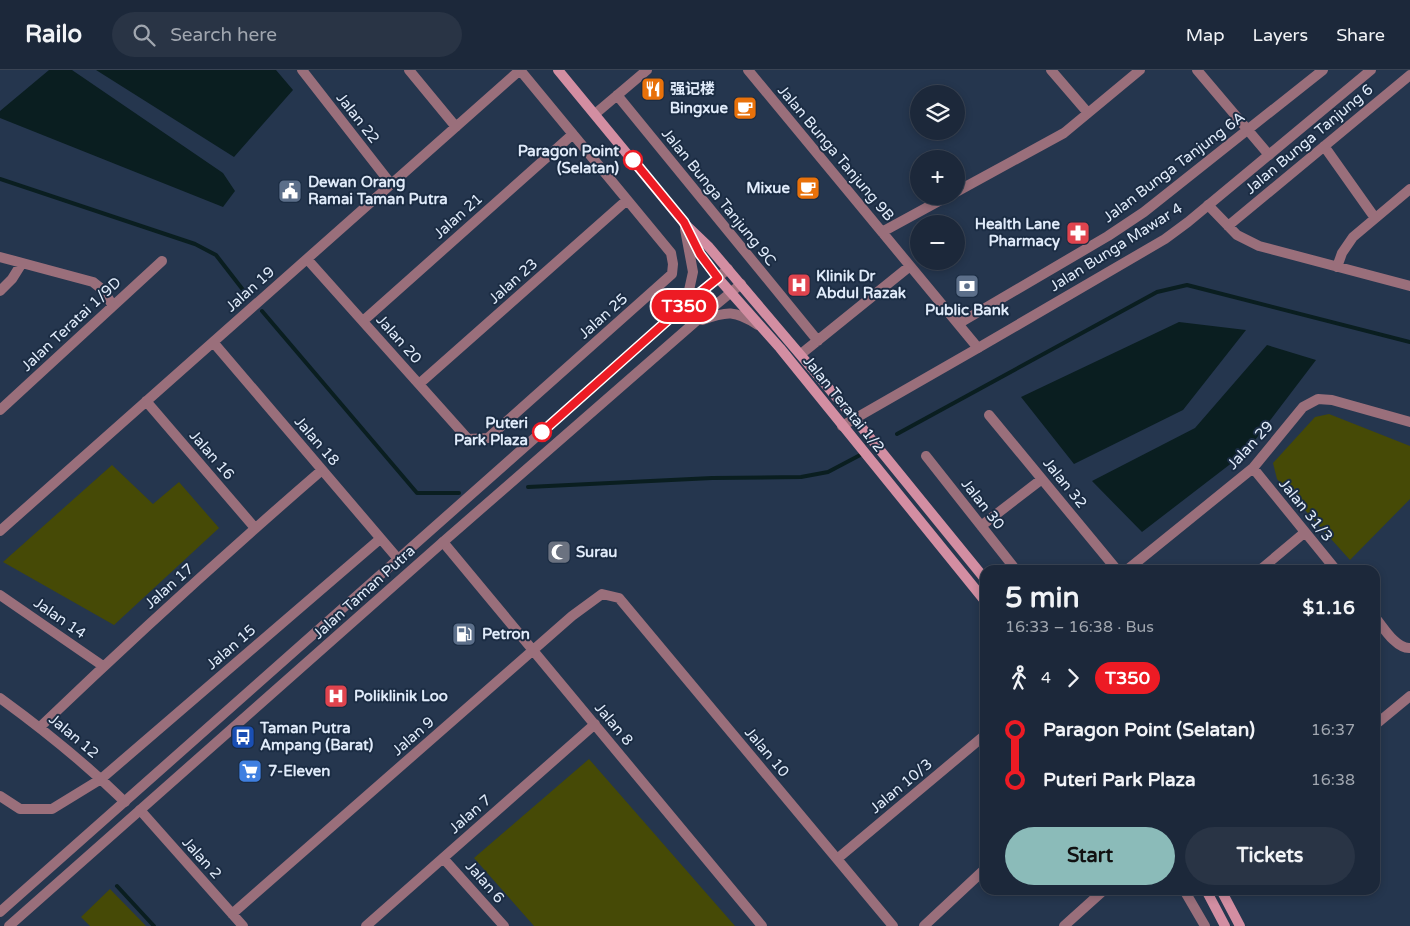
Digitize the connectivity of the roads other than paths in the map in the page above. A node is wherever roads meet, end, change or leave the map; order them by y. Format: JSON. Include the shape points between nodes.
{"nodes":[{"id":1,"x":302,"y":70,"type":"edge"},
{"id":2,"x":409,"y":70,"type":"edge"},
{"id":3,"x":520,"y":70,"type":"edge"},
{"id":4,"x":558,"y":70,"type":"edge"},
{"id":5,"x":647,"y":70,"type":"edge"},
{"id":6,"x":748,"y":70,"type":"edge"},
{"id":7,"x":1051,"y":70,"type":"edge"},
{"id":8,"x":1140,"y":70,"type":"edge"},
{"id":9,"x":1197,"y":70,"type":"edge"},
{"id":10,"x":1323,"y":70,"type":"edge"},
{"id":11,"x":1371,"y":70,"type":"edge"},
{"id":12,"x":1410,"y":75,"type":"edge"},
{"id":13,"x":617,"y":95,"type":"junction"},
{"id":14,"x":1088,"y":113,"type":"junction"},
{"id":15,"x":595,"y":114,"type":"junction"},
{"id":16,"x":456,"y":127,"type":"junction"},
{"id":17,"x":1248,"y":130,"type":"junction"},
{"id":18,"x":573,"y":134,"type":"junction"},
{"id":19,"x":1324,"y":146,"type":"junction"},
{"id":20,"x":1269,"y":155,"type":"junction"},
{"id":21,"x":391,"y":184,"type":"junction"},
{"id":22,"x":965,"y":187,"type":"edge"},
{"id":23,"x":1410,"y":189,"type":"edge"},
{"id":24,"x":627,"y":200,"type":"junction"},
{"id":25,"x":932,"y":205,"type":"edge"},
{"id":26,"x":1208,"y":206,"type":"junction"},
{"id":27,"x":1375,"y":218,"type":"junction"},
{"id":28,"x":684,"y":222,"type":"junction"},
{"id":29,"x":1228,"y":226,"type":"junction"},
{"id":30,"x":882,"y":232,"type":"junction"},
{"id":31,"x":0,"y":257,"type":"edge"},
{"id":32,"x":307,"y":259,"type":"junction"},
{"id":33,"x":162,"y":261,"type":"dead end"},
{"id":34,"x":22,"y":263,"type":"junction"},
{"id":35,"x":910,"y":266,"type":"joint"},
{"id":36,"x":1337,"y":267,"type":"junction"},
{"id":37,"x":728,"y":269,"type":"junction"},
{"id":38,"x":913,"y":270,"type":"edge"},
{"id":39,"x":718,"y":278,"type":"junction"},
{"id":40,"x":741,"y":284,"type":"junction"},
{"id":41,"x":1410,"y":286,"type":"edge"},
{"id":42,"x":0,"y":291,"type":"edge"},
{"id":43,"x":731,"y":292,"type":"junction"},
{"id":44,"x":686,"y":304,"type":"junction"},
{"id":45,"x":113,"y":306,"type":"junction"},
{"id":46,"x":363,"y":322,"type":"junction"},
{"id":47,"x":694,"y":323,"type":"junction"},
{"id":48,"x":958,"y":324,"type":"junction"},
{"id":49,"x":761,"y":327,"type":"junction"},
{"id":50,"x":818,"y":341,"type":"junction"},
{"id":51,"x":213,"y":342,"type":"junction"},
{"id":52,"x":978,"y":348,"type":"junction"},
{"id":53,"x":801,"y":354,"type":"junction"},
{"id":54,"x":419,"y":384,"type":"junction"},
{"id":55,"x":146,"y":401,"type":"junction"},
{"id":56,"x":0,"y":410,"type":"edge"},
{"id":57,"x":989,"y":415,"type":"dead end"},
{"id":58,"x":854,"y":418,"type":"junction"},
{"id":59,"x":1410,"y":422,"type":"edge"},
{"id":60,"x":842,"y":426,"type":"junction"},
{"id":61,"x":468,"y":439,"type":"joint"},
{"id":62,"x":926,"y":456,"type":"dead end"},
{"id":63,"x":1254,"y":468,"type":"junction"},
{"id":64,"x":322,"y":470,"type":"junction"},
{"id":65,"x":1042,"y":479,"type":"junction"},
{"id":66,"x":981,"y":526,"type":"junction"},
{"id":67,"x":255,"y":528,"type":"junction"},
{"id":68,"x":0,"y":531,"type":"edge"},
{"id":69,"x":1304,"y":533,"type":"junction"},
{"id":70,"x":380,"y":539,"type":"junction"},
{"id":71,"x":443,"y":542,"type":"junction"},
{"id":72,"x":399,"y":560,"type":"junction"},
{"id":73,"x":1012,"y":565,"type":"edge"},
{"id":74,"x":1113,"y":565,"type":"edge"},
{"id":75,"x":1133,"y":565,"type":"edge"},
{"id":76,"x":1266,"y":565,"type":"edge"},
{"id":77,"x":1332,"y":565,"type":"edge"},
{"id":78,"x":980,"y":573,"type":"edge"},
{"id":79,"x":0,"y":595,"type":"edge"},
{"id":80,"x":980,"y":595,"type":"edge"},
{"id":81,"x":619,"y":598,"type":"joint"},
{"id":82,"x":1380,"y":623,"type":"edge"},
{"id":83,"x":1410,"y":648,"type":"edge"},
{"id":84,"x":533,"y":650,"type":"junction"},
{"id":85,"x":103,"y":666,"type":"junction"},
{"id":86,"x":1410,"y":696,"type":"edge"},
{"id":87,"x":0,"y":698,"type":"edge"},
{"id":88,"x":1380,"y":721,"type":"edge"},
{"id":89,"x":595,"y":724,"type":"junction"},
{"id":90,"x":40,"y":727,"type":"junction"},
{"id":91,"x":980,"y":739,"type":"edge"},
{"id":92,"x":101,"y":779,"type":"junction"},
{"id":93,"x":0,"y":796,"type":"edge"},
{"id":94,"x":125,"y":802,"type":"junction"},
{"id":95,"x":140,"y":810,"type":"junction"},
{"id":96,"x":443,"y":858,"type":"junction"},
{"id":97,"x":837,"y":859,"type":"junction"},
{"id":98,"x":980,"y":874,"type":"edge"},
{"id":99,"x":1098,"y":895,"type":"edge"},
{"id":100,"x":1187,"y":895,"type":"edge"},
{"id":101,"x":1209,"y":895,"type":"edge"},
{"id":102,"x":1224,"y":895,"type":"edge"},
{"id":103,"x":0,"y":912,"type":"edge"},
{"id":104,"x":232,"y":914,"type":"junction"},
{"id":105,"x":368,"y":925,"type":"edge"},
{"id":106,"x":9,"y":926,"type":"edge"},
{"id":107,"x":243,"y":926,"type":"edge"},
{"id":108,"x":504,"y":926,"type":"edge"},
{"id":109,"x":762,"y":926,"type":"edge"},
{"id":110,"x":893,"y":926,"type":"edge"},
{"id":111,"x":924,"y":926,"type":"edge"},
{"id":112,"x":1064,"y":926,"type":"edge"},
{"id":113,"x":1205,"y":926,"type":"edge"},
{"id":114,"x":1225,"y":926,"type":"edge"},
{"id":115,"x":1240,"y":926,"type":"edge"}],
"edges":[{"from":1,"to":21,"type":"street","name":"Jalan 22"},
{"from":2,"to":16,"type":"street"},
{"from":3,"to":16,"type":"street","name":"Jalan 19"},
{"from":3,"to":18,"type":"street","name":"Jalan 25"},
{"from":4,"to":15,"type":"main road","name":"Jalan Teratai 1/2"},
{"from":5,"to":13,"type":"street"},
{"from":6,"to":30,"type":"street","name":"Jalan Bunga Tanjung 9B"},
{"from":7,"to":14,"type":"street"},
{"from":8,"to":14,"type":"street"},
{"from":9,"to":17,"type":"street"},
{"from":10,"to":17,"type":"street","name":"Jalan Bunga Tanjung 6A"},
{"from":11,"to":20,"type":"street","name":"Jalan Bunga Mawar 4"},
{"from":12,"to":19,"type":"street","name":"Jalan Bunga Tanjung 6"},
{"from":13,"to":15,"type":"street"},
{"from":13,"to":50,"type":"street","name":"Jalan Bunga Tanjung 9C"},
{"from":14,"to":22,"type":"street","via":[[1064,132]]},
{"from":15,"to":28,"type":"main road","name":"Jalan Teratai 1/2"},
{"from":16,"to":21,"type":"street","name":"Jalan 19"},
{"from":17,"to":20,"type":"street"},
{"from":17,"to":48,"type":"street","name":"Jalan Bunga Tanjung 6A","via":[[1144,212]]},
{"from":18,"to":24,"type":"street","name":"Jalan 25"},
{"from":18,"to":46,"type":"street","name":"Jalan 21"},
{"from":19,"to":27,"type":"street"},
{"from":19,"to":29,"type":"street","name":"Jalan Bunga Tanjung 6"},
{"from":20,"to":26,"type":"street","name":"Jalan Bunga Mawar 4"},
{"from":21,"to":32,"type":"street","name":"Jalan 19"},
{"from":23,"to":27,"type":"street"},
{"from":24,"to":54,"type":"street","name":"Jalan 23"},
{"from":24,"to":61,"type":"street","name":"Jalan 25","via":[[671,253],[672,274],[488,438]]},
{"from":25,"to":30,"type":"street"},
{"from":26,"to":29,"type":"street"},
{"from":26,"to":52,"type":"street","name":"Jalan Bunga Mawar 4","via":[[1165,239]]},
{"from":27,"to":36,"type":"street","via":[[1353,237]]},
{"from":28,"to":37,"type":"main road","name":"Jalan Teratai 1/2"},
{"from":28,"to":39,"type":"main road","name":"Jalan Teratai 1/2","via":[[700,254]]},
{"from":28,"to":44,"type":"street","via":[[693,272]]},
{"from":29,"to":36,"type":"street","via":[[1237,235],[1259,246]]},
{"from":30,"to":35,"type":"street","name":"Jalan Bunga Tanjung 9B"},
{"from":31,"to":34,"type":"street"},
{"from":32,"to":46,"type":"street","name":"Jalan 20"},
{"from":32,"to":51,"type":"street","name":"Jalan 19"},
{"from":33,"to":45,"type":"street","name":"Jalan Teratai 1/9D"},
{"from":34,"to":42,"type":"street"},
{"from":34,"to":45,"type":"street","via":[[92,282],[103,290]]},
{"from":35,"to":50,"type":"street"},
{"from":36,"to":41,"type":"street"},
{"from":37,"to":39,"type":"street","name":"Jalan Taman Putra"},
{"from":37,"to":40,"type":"main road","name":"Jalan Teratai 1/2"},
{"from":38,"to":48,"type":"street","name":"Jalan Bunga Tanjung 9B"},
{"from":39,"to":43,"type":"main road","name":"Jalan Teratai 1/2"},
{"from":39,"to":44,"type":"street","name":"Jalan Taman Putra"},
{"from":40,"to":43,"type":"street","name":"Jalan Taman Putra"},
{"from":40,"to":53,"type":"main road","name":"Jalan Teratai 1/2"},
{"from":43,"to":47,"type":"street","name":"Jalan Taman Putra"},
{"from":43,"to":49,"type":"main road","name":"Jalan Teratai 1/2"},
{"from":44,"to":72,"type":"street","name":"Jalan Taman Putra"},
{"from":45,"to":56,"type":"street","name":"Jalan Teratai 1/9D"},
{"from":46,"to":54,"type":"street","name":"Jalan 20"},
{"from":47,"to":49,"type":"street","via":[[728,312]]},
{"from":47,"to":71,"type":"street","name":"Jalan Taman Putra"},
{"from":48,"to":52,"type":"street","name":"Jalan Bunga Tanjung 9B"},
{"from":49,"to":60,"type":"main road","name":"Jalan Teratai 1/2"},
{"from":50,"to":53,"type":"street"},
{"from":51,"to":55,"type":"street","name":"Jalan 19"},
{"from":51,"to":64,"type":"street","name":"Jalan 18"},
{"from":52,"to":58,"type":"street","name":"Jalan Bunga Mawar 4"},
{"from":53,"to":58,"type":"main road","name":"Jalan Teratai 1/2"},
{"from":54,"to":61,"type":"street","name":"Jalan 20"},
{"from":55,"to":67,"type":"street","name":"Jalan 16"},
{"from":55,"to":68,"type":"street","name":"Jalan 19"},
{"from":57,"to":65,"type":"street","name":"Jalan 32"},
{"from":58,"to":60,"type":"street","name":"Jalan Bunga Mawar 4"},
{"from":58,"to":78,"type":"main road","name":"Jalan Teratai 1/2"},
{"from":59,"to":63,"type":"street","name":"Jalan 29","via":[[1318,399],[1303,407]]},
{"from":60,"to":80,"type":"main road","name":"Jalan Teratai 1/2"},
{"from":62,"to":66,"type":"street","name":"Jalan 30"},
{"from":63,"to":69,"type":"street","name":"Jalan 31/3"},
{"from":63,"to":75,"type":"street","name":"Jalan 29"},
{"from":64,"to":67,"type":"street","name":"Jalan 17"},
{"from":64,"to":70,"type":"street","name":"Jalan 18"},
{"from":65,"to":66,"type":"street"},
{"from":65,"to":74,"type":"street","name":"Jalan 32"},
{"from":66,"to":73,"type":"street","name":"Jalan 30"},
{"from":67,"to":85,"type":"street","name":"Jalan 17"},
{"from":69,"to":76,"type":"street"},
{"from":69,"to":77,"type":"street","name":"Jalan 31/3"},
{"from":70,"to":72,"type":"street","name":"Jalan 18"},
{"from":70,"to":92,"type":"street","name":"Jalan 15"},
{"from":71,"to":84,"type":"street","name":"Jalan 8"},
{"from":71,"to":95,"type":"street","name":"Jalan Taman Putra"},
{"from":72,"to":94,"type":"street","name":"Jalan Taman Putra"},
{"from":79,"to":85,"type":"street","name":"Jalan 14"},
{"from":81,"to":84,"type":"street","name":"Jalan 9","via":[[602,594]]},
{"from":81,"to":97,"type":"street","name":"Jalan 10"},
{"from":82,"to":83,"type":"street","via":[[1396,642]]},
{"from":84,"to":89,"type":"street","name":"Jalan 8"},
{"from":84,"to":104,"type":"street","name":"Jalan 9"},
{"from":85,"to":90,"type":"street","name":"Jalan 17"},
{"from":86,"to":88,"type":"street"},
{"from":87,"to":90,"type":"street","name":"Jalan 12"},
{"from":89,"to":96,"type":"street","name":"Jalan 7"},
{"from":89,"to":109,"type":"street","name":"Jalan 8"},
{"from":90,"to":92,"type":"street","name":"Jalan 12"},
{"from":91,"to":97,"type":"street","name":"Jalan 10/3"},
{"from":92,"to":93,"type":"street","name":"Jalan 15","via":[[52,809],[20,809]]},
{"from":92,"to":94,"type":"street","name":"Jalan 12"},
{"from":94,"to":103,"type":"street","name":"Jalan Taman Putra"},
{"from":95,"to":104,"type":"street","name":"Jalan 2"},
{"from":95,"to":106,"type":"street","name":"Jalan Taman Putra"},
{"from":96,"to":105,"type":"street","name":"Jalan 7"},
{"from":96,"to":108,"type":"street","name":"Jalan 6"},
{"from":97,"to":110,"type":"street","name":"Jalan 10"},
{"from":98,"to":111,"type":"street"},
{"from":99,"to":112,"type":"street"},
{"from":100,"to":113,"type":"street"},
{"from":101,"to":114,"type":"main road"},
{"from":102,"to":115,"type":"main road"},
{"from":104,"to":107,"type":"street","name":"Jalan 2"}]}
